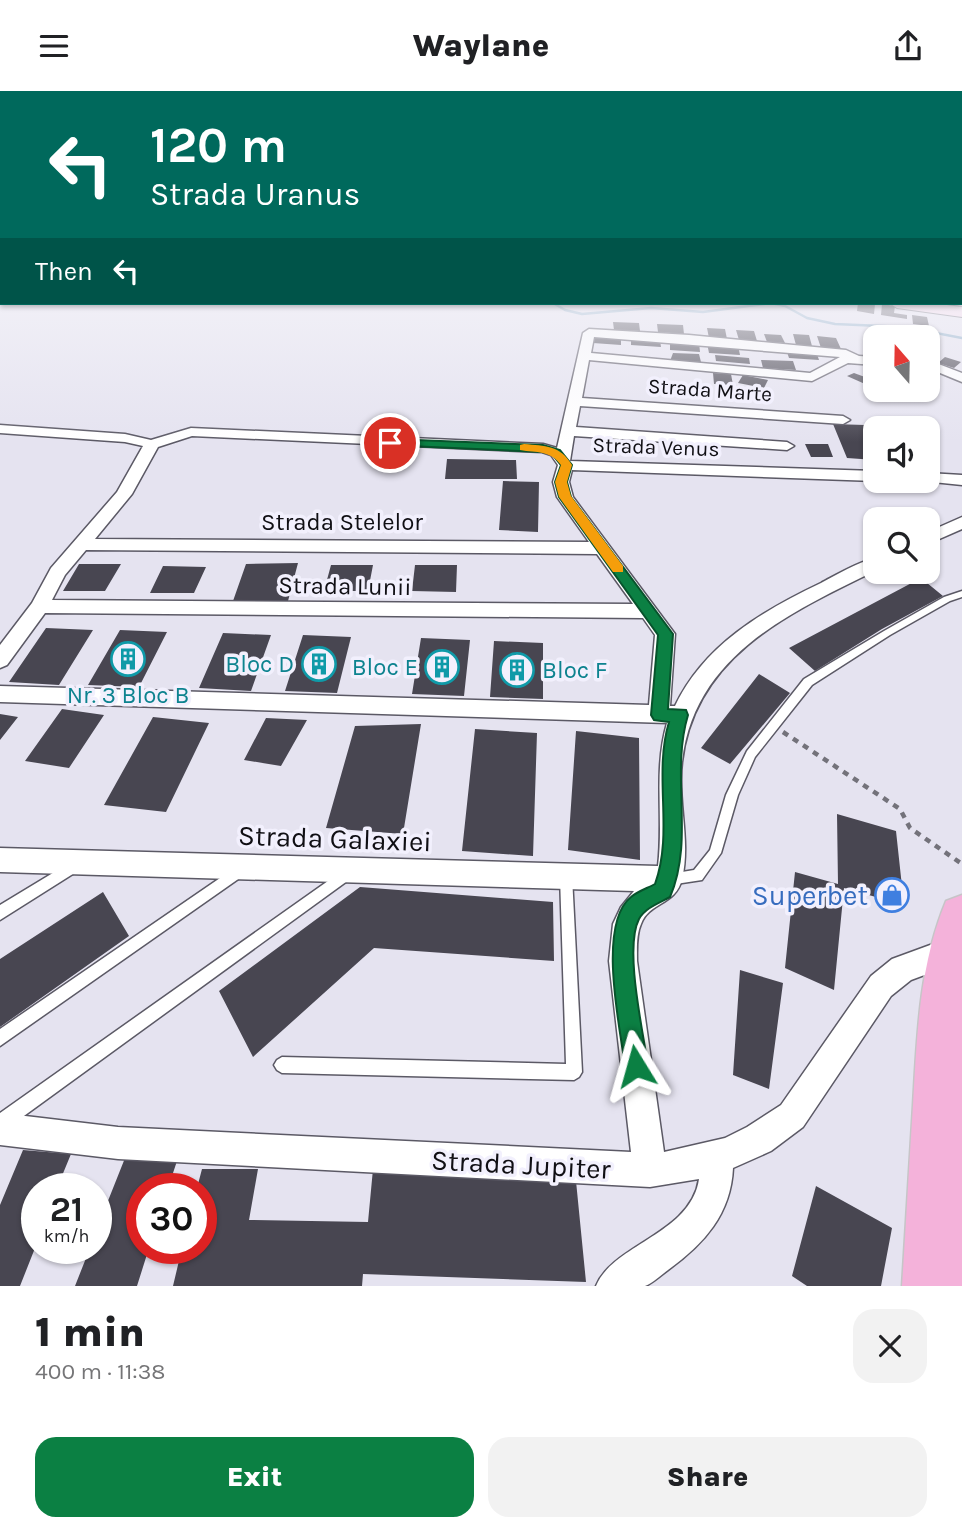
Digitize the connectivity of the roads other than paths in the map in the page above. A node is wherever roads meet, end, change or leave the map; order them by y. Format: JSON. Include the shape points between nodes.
{"nodes":[{"id":1,"x":583,"y":356,"type":"junction"},
{"id":2,"x":854,"y":358,"type":"junction"},
{"id":3,"x":863,"y":359,"type":"edge"},
{"id":4,"x":940,"y":369,"type":"edge"},
{"id":5,"x":940,"y":375,"type":"edge"},
{"id":6,"x":962,"y":379,"type":"edge"},
{"id":7,"x":574,"y":402,"type":"junction"},
{"id":8,"x":843,"y":420,"type":"dead end"},
{"id":9,"x":0,"y":429,"type":"edge"},
{"id":10,"x":568,"y":431,"type":"junction"},
{"id":11,"x":152,"y":444,"type":"junction"},
{"id":12,"x":787,"y":446,"type":"dead end"},
{"id":13,"x":564,"y":462,"type":"junction"},
{"id":14,"x":863,"y":475,"type":"edge"},
{"id":15,"x":940,"y":479,"type":"edge"},
{"id":16,"x":962,"y":480,"type":"edge"},
{"id":17,"x":962,"y":522,"type":"edge"},
{"id":18,"x":940,"y":533,"type":"edge"},
{"id":19,"x":82,"y":544,"type":"junction"},
{"id":20,"x":603,"y":548,"type":"junction"},
{"id":21,"x":863,"y":570,"type":"edge"},
{"id":22,"x":962,"y":594,"type":"edge"},
{"id":23,"x":40,"y":606,"type":"junction"},
{"id":24,"x":650,"y":611,"type":"junction"},
{"id":25,"x":0,"y":660,"type":"edge"},
{"id":26,"x":0,"y":694,"type":"edge"},
{"id":27,"x":670,"y":715,"type":"junction"},
{"id":28,"x":0,"y":860,"type":"edge"},
{"id":29,"x":79,"y":862,"type":"junction"},
{"id":30,"x":244,"y":867,"type":"junction"},
{"id":31,"x":351,"y":870,"type":"junction"},
{"id":32,"x":566,"y":876,"type":"junction"},
{"id":33,"x":668,"y":880,"type":"junction"},
{"id":34,"x":0,"y":913,"type":"edge"},
{"id":35,"x":957,"y":934,"type":"edge"},
{"id":36,"x":0,"y":1038,"type":"edge"},
{"id":37,"x":282,"y":1066,"type":"dead end"},
{"id":38,"x":0,"y":1123,"type":"edge"},
{"id":39,"x":0,"y":1129,"type":"edge"},
{"id":40,"x":717,"y":1160,"type":"junction"},
{"id":41,"x":650,"y":1170,"type":"junction"},
{"id":42,"x":614,"y":1286,"type":"edge"},
{"id":43,"x":933,"y":1286,"type":"edge"}],
"edges":[{"from":1,"to":2,"type":"street","via":[[812,377]]},
{"from":1,"to":2,"type":"street","via":[[587,336],[594,332],[841,353]]},
{"from":1,"to":7,"type":"street"},
{"from":2,"to":3,"type":"street"},
{"from":4,"to":6,"type":"street"},
{"from":5,"to":6,"type":"street"},
{"from":7,"to":8,"type":"street","name":"Strada Marte"},
{"from":7,"to":10,"type":"street"},
{"from":9,"to":11,"type":"street"},
{"from":10,"to":12,"type":"street"},
{"from":10,"to":13,"type":"street"},
{"from":11,"to":13,"type":"street","name":"Strada Venus","via":[[191,432],[543,448],[556,452]]},
{"from":11,"to":19,"type":"street","via":[[124,493]]},
{"from":13,"to":14,"type":"street","name":"Strada Venus"},
{"from":13,"to":20,"type":"street","via":[[562,489]]},
{"from":15,"to":16,"type":"street"},
{"from":17,"to":18,"type":"street"},
{"from":19,"to":20,"type":"street","name":"Strada Stelelor"},
{"from":19,"to":23,"type":"street","via":[[57,572]]},
{"from":20,"to":24,"type":"street"},
{"from":21,"to":27,"type":"street","via":[[736,643],[716,658]]},
{"from":22,"to":33,"type":"lane","via":[[808,682],[751,754],[732,795],[715,853],[697,876]]},
{"from":23,"to":24,"type":"street","name":"Strada Lunii"},
{"from":23,"to":25,"type":"street"},
{"from":24,"to":27,"type":"street","via":[[665,634]]},
{"from":26,"to":27,"type":"street"},
{"from":27,"to":33,"type":"street","via":[[672,847]]},
{"from":28,"to":29,"type":"street","name":"Strada Galaxiei"},
{"from":29,"to":30,"type":"street","name":"Strada Galaxiei"},
{"from":29,"to":34,"type":"lane"},
{"from":30,"to":31,"type":"street","name":"Strada Galaxiei"},
{"from":30,"to":36,"type":"lane"},
{"from":31,"to":32,"type":"street","name":"Strada Galaxiei"},
{"from":31,"to":38,"type":"lane"},
{"from":32,"to":33,"type":"street","name":"Strada Galaxiei"},
{"from":32,"to":37,"type":"lane","via":[[573,1072]]},
{"from":33,"to":41,"type":"street","via":[[663,890],[638,904],[623,936]]},
{"from":35,"to":40,"type":"street","name":"Strada Jupiter","via":[[881,986],[792,1117]]},
{"from":35,"to":43,"type":"main road","via":[[943,1010]]},
{"from":39,"to":41,"type":"street","name":"Strada Jupiter","via":[[118,1143]]},
{"from":40,"to":41,"type":"street","name":"Strada Jupiter"},
{"from":40,"to":42,"type":"street","via":[[714,1192],[693,1228]]}]}
